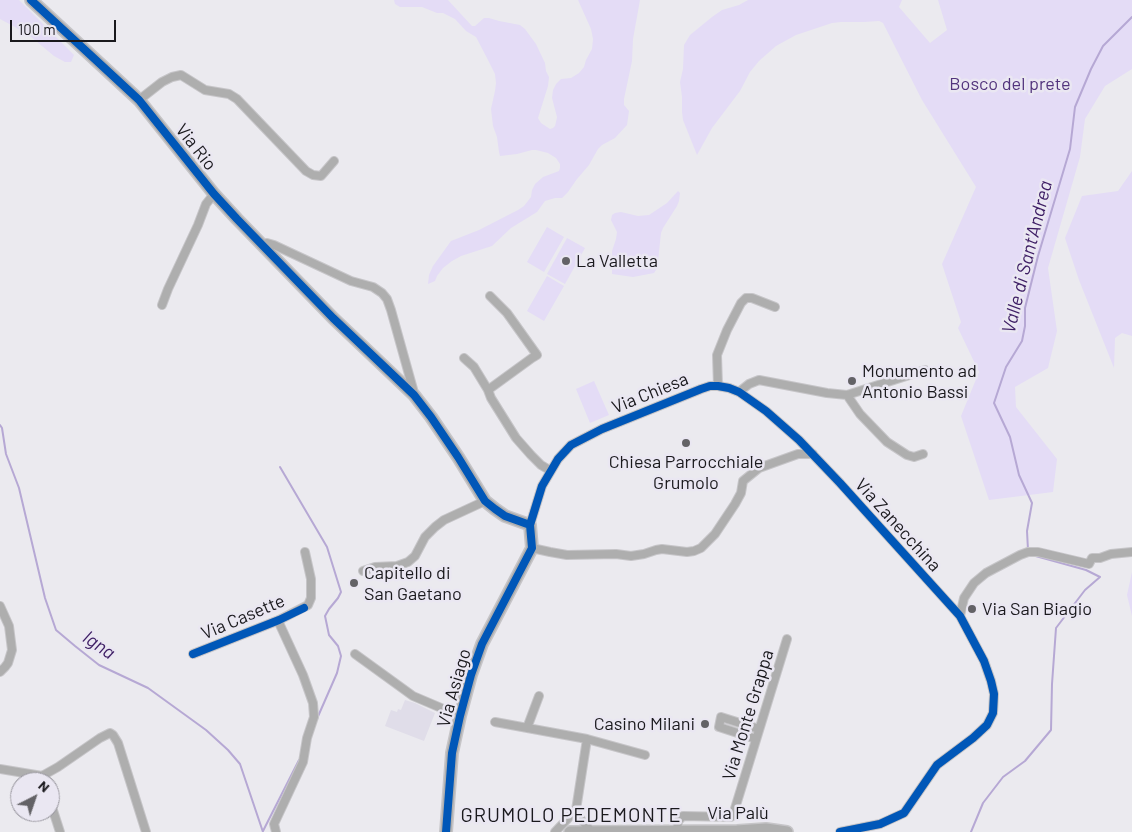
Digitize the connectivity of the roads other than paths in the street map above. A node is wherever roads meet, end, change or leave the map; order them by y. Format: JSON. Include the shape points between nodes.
{"nodes":[{"id":1,"x":32,"y":0,"type":"edge"},
{"id":2,"x":139,"y":100,"type":"junction"},
{"id":3,"x":334,"y":161,"type":"dead end"},
{"id":4,"x":214,"y":194,"type":"junction"},
{"id":5,"x":262,"y":245,"type":"junction"},
{"id":6,"x":490,"y":296,"type":"dead end"},
{"id":7,"x":162,"y":305,"type":"dead end"},
{"id":8,"x":775,"y":307,"type":"dead end"},
{"id":9,"x":464,"y":358,"type":"dead end"},
{"id":10,"x":925,"y":370,"type":"dead end"},
{"id":11,"x":718,"y":386,"type":"junction"},
{"id":12,"x":488,"y":390,"type":"junction"},
{"id":13,"x":739,"y":392,"type":"junction"},
{"id":14,"x":414,"y":395,"type":"junction"},
{"id":15,"x":847,"y":395,"type":"junction"},
{"id":16,"x":813,"y":454,"type":"junction"},
{"id":17,"x":923,"y":454,"type":"dead end"},
{"id":18,"x":551,"y":470,"type":"junction"},
{"id":19,"x":485,"y":501,"type":"junction"},
{"id":20,"x":530,"y":525,"type":"junction"},
{"id":21,"x":532,"y":548,"type":"junction"},
{"id":22,"x":306,"y":552,"type":"dead end"},
{"id":23,"x":1132,"y":552,"type":"edge"},
{"id":24,"x":363,"y":572,"type":"dead end"},
{"id":25,"x":0,"y":606,"type":"edge"},
{"id":26,"x":960,"y":616,"type":"junction"},
{"id":27,"x":279,"y":620,"type":"junction"},
{"id":28,"x":787,"y":639,"type":"dead end"},
{"id":29,"x":193,"y":654,"type":"dead end"},
{"id":30,"x":355,"y":654,"type":"dead end"},
{"id":31,"x":0,"y":672,"type":"edge"},
{"id":32,"x":539,"y":696,"type":"dead end"},
{"id":33,"x":460,"y":716,"type":"junction"},
{"id":34,"x":495,"y":722,"type":"dead end"},
{"id":35,"x":527,"y":728,"type":"junction"},
{"id":36,"x":759,"y":729,"type":"junction"},
{"id":37,"x":587,"y":739,"type":"junction"},
{"id":38,"x":756,"y":739,"type":"junction"},
{"id":39,"x":645,"y":755,"type":"dead end"},
{"id":40,"x":0,"y":769,"type":"edge"},
{"id":41,"x":13,"y":772,"type":"edge"},
{"id":42,"x":52,"y":772,"type":"edge"},
{"id":43,"x":576,"y":814,"type":"junction"},
{"id":44,"x":681,"y":831,"type":"edge"},
{"id":45,"x":738,"y":831,"type":"edge"},
{"id":46,"x":146,"y":832,"type":"edge"},
{"id":47,"x":276,"y":832,"type":"edge"},
{"id":48,"x":446,"y":832,"type":"edge"},
{"id":49,"x":556,"y":832,"type":"edge"},
{"id":50,"x":570,"y":832,"type":"edge"},
{"id":51,"x":575,"y":832,"type":"edge"},
{"id":52,"x":592,"y":832,"type":"edge"},
{"id":53,"x":787,"y":832,"type":"edge"},
{"id":54,"x":840,"y":832,"type":"edge"}],
"edges":[{"from":1,"to":2,"type":"street","name":"Via Rio"},
{"from":2,"to":3,"type":"street","via":[[162,82],[181,75],[205,90],[229,94],[237,99],[313,175],[321,176]]},
{"from":2,"to":4,"type":"street","name":"Via Rio"},
{"from":4,"to":5,"type":"street","name":"Via Rio"},
{"from":4,"to":7,"type":"street","name":"Via Rio","via":[[206,204]]},
{"from":5,"to":14,"type":"street","name":"Via Rio"},
{"from":5,"to":14,"type":"street","via":[[274,245],[378,289],[387,299]]},
{"from":6,"to":12,"type":"street","via":[[507,313],[537,355]]},
{"from":8,"to":11,"type":"street","via":[[752,298],[741,303],[726,330],[717,356]]},
{"from":9,"to":12,"type":"street","via":[[474,367]]},
{"from":10,"to":15,"type":"street"},
{"from":11,"to":13,"type":"street","name":"Via Chiesa"},
{"from":11,"to":18,"type":"street","name":"Via Chiesa","via":[[701,388],[602,429],[571,445]]},
{"from":12,"to":18,"type":"street","via":[[516,438],[541,465]]},
{"from":13,"to":15,"type":"street","via":[[759,380]]},
{"from":13,"to":16,"type":"street","name":"Via Chiesa","via":[[788,429]]},
{"from":14,"to":19,"type":"street"},
{"from":15,"to":17,"type":"street","via":[[887,442],[906,455]]},
{"from":16,"to":21,"type":"street","via":[[798,454],[759,468],[743,481],[741,493],[715,534],[694,551],[662,549],[631,556],[567,555]]},
{"from":16,"to":26,"type":"street","name":"Via Zanecchina"},
{"from":18,"to":20,"type":"street","name":"Via Chiesa","via":[[542,486]]},
{"from":19,"to":20,"type":"street","via":[[505,516]]},
{"from":19,"to":24,"type":"street","via":[[435,526],[408,562]]},
{"from":20,"to":21,"type":"street"},
{"from":21,"to":33,"type":"street","name":"Via Asiago","via":[[482,644]]},
{"from":22,"to":27,"type":"street","name":"Via Casette","via":[[310,602]]},
{"from":23,"to":26,"type":"street","via":[[1092,558],[1089,564],[1038,552],[1020,554],[974,583],[964,598]]},
{"from":25,"to":31,"type":"street","via":[[9,626],[12,650],[8,663]]},
{"from":26,"to":54,"type":"street","via":[[991,681],[993,714],[987,725],[937,765],[904,813],[880,824]]},
{"from":27,"to":29,"type":"street","name":"Via Casette"},
{"from":27,"to":47,"type":"street","name":"Via Casette","via":[[304,675],[313,702],[314,717],[303,762],[274,824]]},
{"from":28,"to":36,"type":"street","name":"Via Monte Grappa"},
{"from":30,"to":33,"type":"street","name":"Via Asiago","via":[[413,696]]},
{"from":32,"to":35,"type":"street"},
{"from":33,"to":48,"type":"street","name":"Via Asiago","via":[[452,753]]},
{"from":34,"to":35,"type":"street"},
{"from":35,"to":37,"type":"street"},
{"from":36,"to":38,"type":"street","name":"Via Monte Grappa"},
{"from":36,"to":38,"type":"street","via":[[721,717],[719,726]]},
{"from":37,"to":39,"type":"street"},
{"from":37,"to":43,"type":"street"},
{"from":38,"to":44,"type":"street","name":"Via Monte Grappa","via":[[733,815],[683,816],[678,821]]},
{"from":40,"to":41,"type":"street"},
{"from":42,"to":46,"type":"street","via":[[100,738],[113,734]]},
{"from":43,"to":49,"type":"street"},
{"from":43,"to":51,"type":"street","via":[[571,827]]},
{"from":43,"to":52,"type":"street"},
{"from":44,"to":45,"type":"street","name":"Via Palù"},
{"from":44,"to":52,"type":"street","name":"Via Palù"},
{"from":45,"to":53,"type":"street","name":"Via Palù","via":[[766,829]]},
{"from":50,"to":51,"type":"street","name":"Via Palù"},
{"from":51,"to":52,"type":"street","name":"Via Palù"}]}
